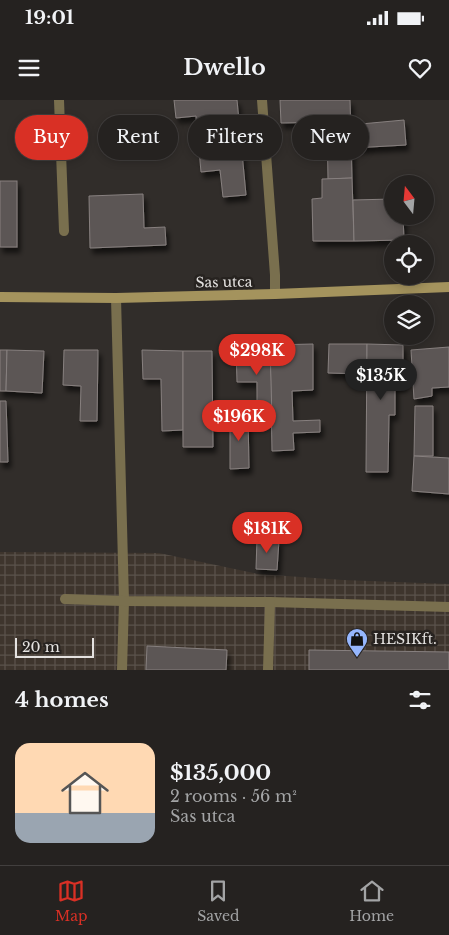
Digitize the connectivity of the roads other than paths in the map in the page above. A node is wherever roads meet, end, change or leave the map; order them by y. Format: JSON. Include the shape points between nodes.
{"nodes":[{"id":1,"x":59,"y":100,"type":"edge"},
{"id":2,"x":262,"y":100,"type":"edge"},
{"id":3,"x":64,"y":231,"type":"dead end"},
{"id":4,"x":449,"y":287,"type":"edge"},
{"id":5,"x":275,"y":294,"type":"junction"},
{"id":6,"x":0,"y":297,"type":"edge"},
{"id":7,"x":116,"y":298,"type":"junction"},
{"id":8,"x":66,"y":599,"type":"dead end"},
{"id":9,"x":124,"y":601,"type":"junction"},
{"id":10,"x":270,"y":602,"type":"junction"},
{"id":11,"x":449,"y":607,"type":"edge"},
{"id":12,"x":122,"y":670,"type":"edge"},
{"id":13,"x":268,"y":670,"type":"edge"}],
"edges":[{"from":1,"to":3,"type":"street"},
{"from":2,"to":5,"type":"street"},
{"from":4,"to":5,"type":"main road","name":"Sas utca"},
{"from":5,"to":7,"type":"main road","name":"Sas utca"},
{"from":6,"to":7,"type":"main road","name":"Sas utca"},
{"from":7,"to":9,"type":"street"},
{"from":8,"to":9,"type":"street"},
{"from":9,"to":10,"type":"street"},
{"from":9,"to":12,"type":"street"},
{"from":10,"to":11,"type":"street"},
{"from":10,"to":13,"type":"street"}]}
